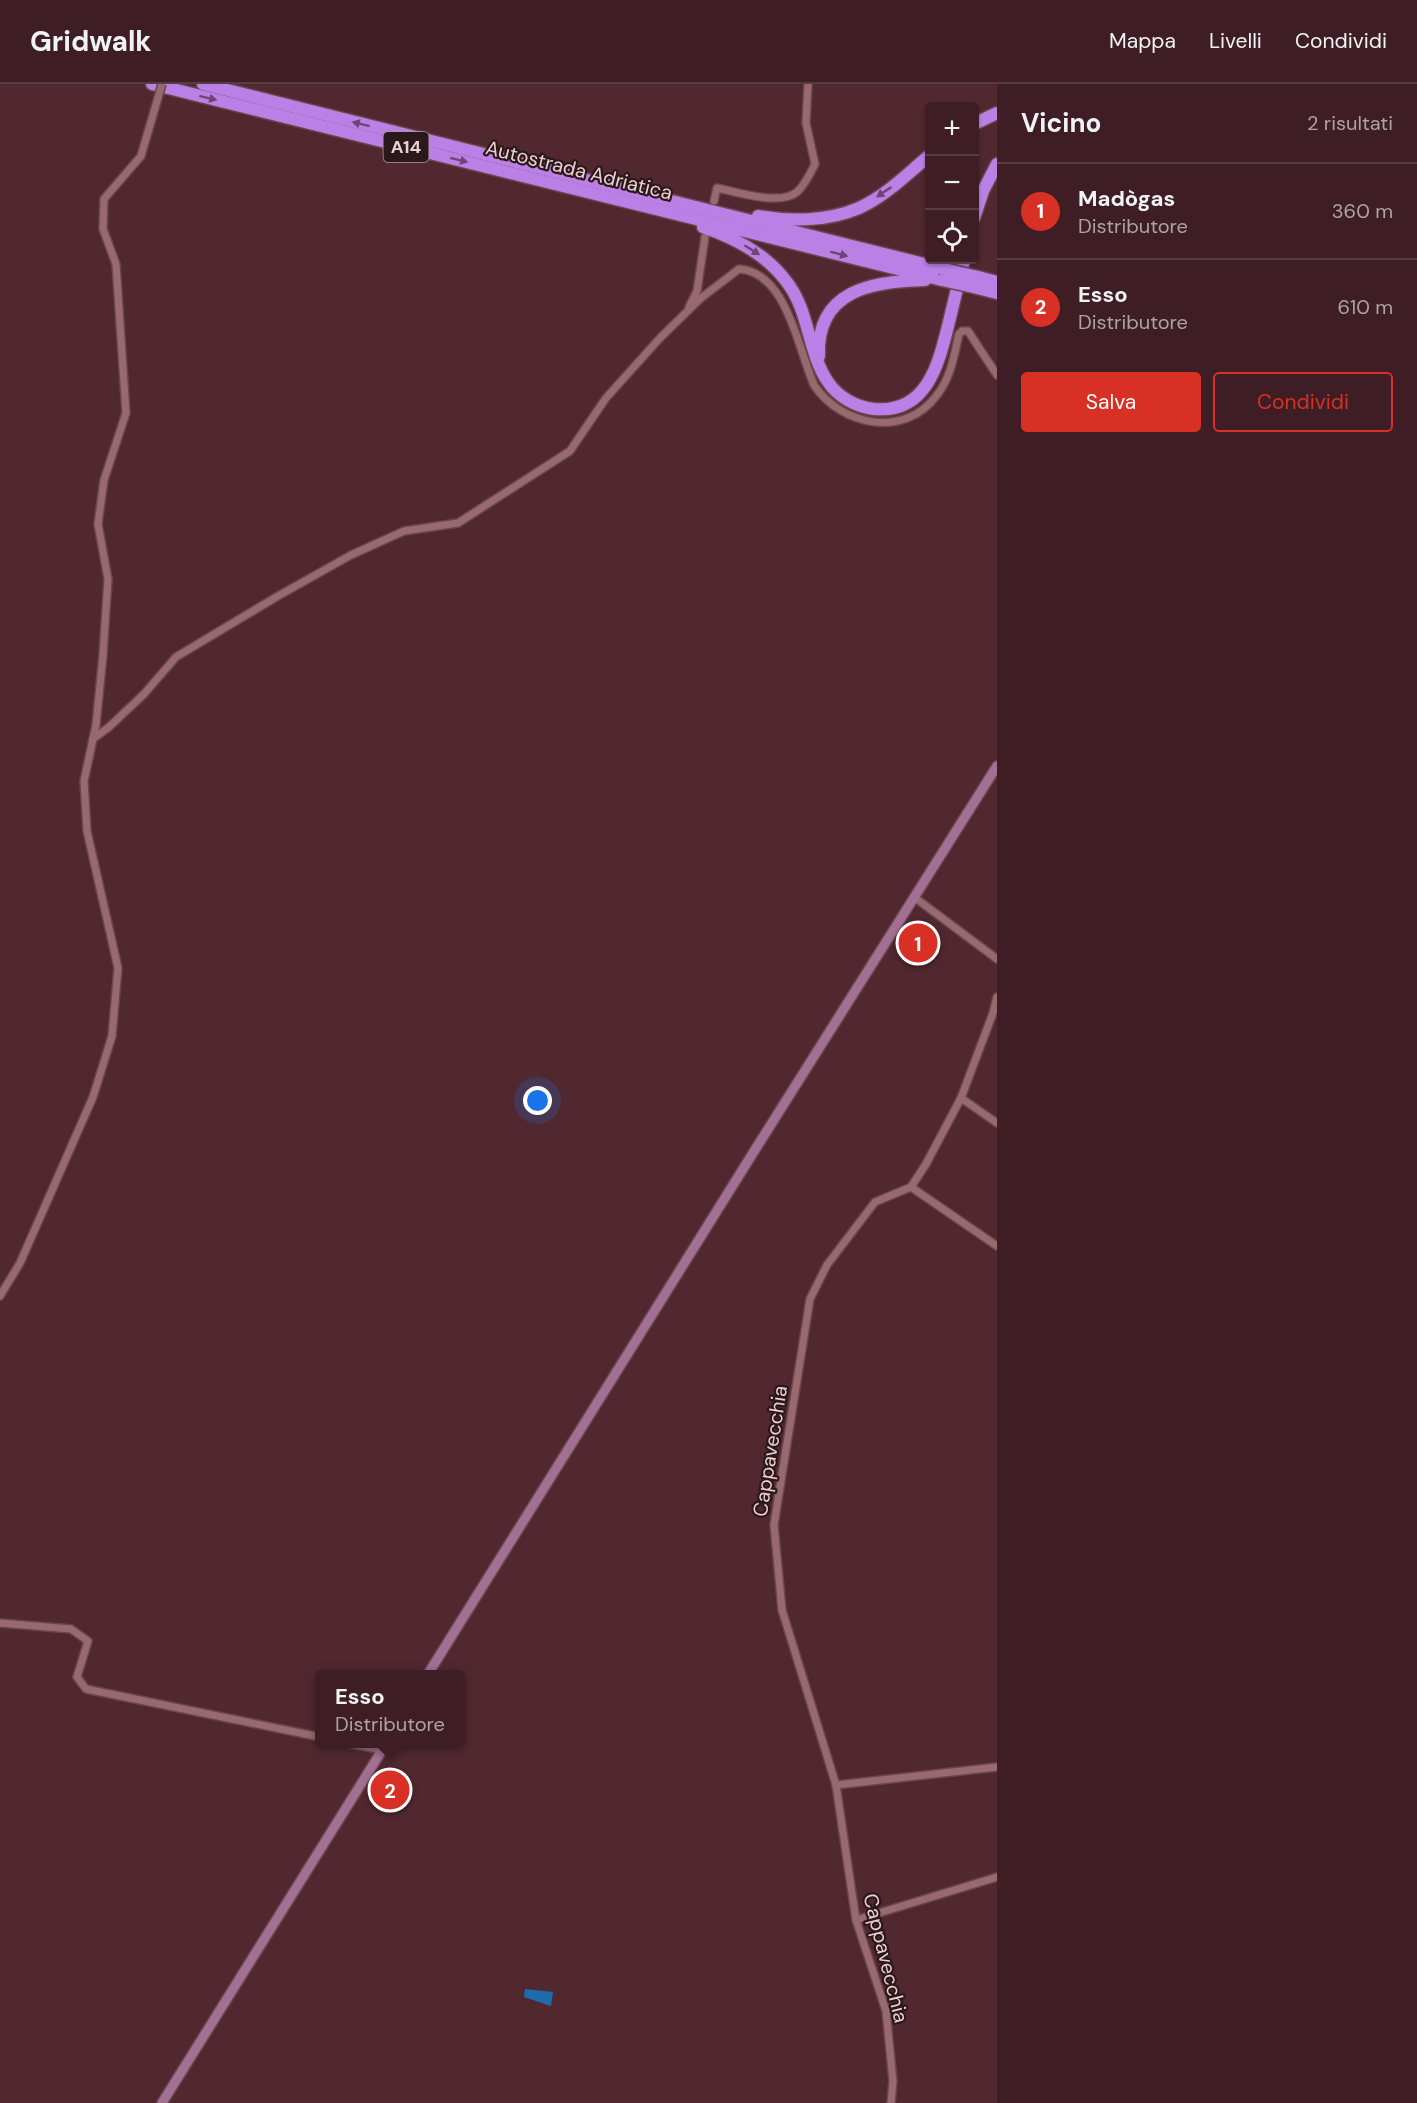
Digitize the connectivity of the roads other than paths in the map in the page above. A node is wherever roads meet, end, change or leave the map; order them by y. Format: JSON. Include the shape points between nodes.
{"nodes":[{"id":1,"x":152,"y":84,"type":"edge"},
{"id":2,"x":162,"y":84,"type":"edge"},
{"id":3,"x":203,"y":84,"type":"edge"},
{"id":4,"x":808,"y":84,"type":"edge"},
{"id":5,"x":997,"y":113,"type":"edge"},
{"id":6,"x":979,"y":122,"type":"edge"},
{"id":7,"x":928,"y":156,"type":"edge"},
{"id":8,"x":997,"y":164,"type":"edge"},
{"id":9,"x":714,"y":201,"type":"dead end"},
{"id":10,"x":683,"y":203,"type":"junction"},
{"id":11,"x":660,"y":210,"type":"junction"},
{"id":12,"x":977,"y":210,"type":"edge"},
{"id":13,"x":705,"y":237,"type":"dead end"},
{"id":14,"x":963,"y":264,"type":"edge"},
{"id":15,"x":941,"y":274,"type":"junction"},
{"id":16,"x":976,"y":282,"type":"junction"},
{"id":17,"x":997,"y":282,"type":"edge"},
{"id":18,"x":997,"y":293,"type":"edge"},
{"id":19,"x":687,"y":310,"type":"junction"},
{"id":20,"x":822,"y":372,"type":"junction"},
{"id":21,"x":997,"y":375,"type":"edge"},
{"id":22,"x":93,"y":740,"type":"junction"},
{"id":23,"x":997,"y":766,"type":"edge"},
{"id":24,"x":914,"y":897,"type":"junction"},
{"id":25,"x":997,"y":959,"type":"edge"},
{"id":26,"x":997,"y":997,"type":"edge"},
{"id":27,"x":961,"y":1098,"type":"junction"},
{"id":28,"x":997,"y":1122,"type":"edge"},
{"id":29,"x":911,"y":1187,"type":"junction"},
{"id":30,"x":997,"y":1246,"type":"edge"},
{"id":31,"x":0,"y":1296,"type":"edge"},
{"id":32,"x":0,"y":1623,"type":"edge"},
{"id":33,"x":431,"y":1670,"type":"edge"},
{"id":34,"x":315,"y":1736,"type":"edge"},
{"id":35,"x":383,"y":1748,"type":"edge"},
{"id":36,"x":997,"y":1767,"type":"edge"},
{"id":37,"x":836,"y":1785,"type":"junction"},
{"id":38,"x":997,"y":1877,"type":"edge"},
{"id":39,"x":856,"y":1920,"type":"junction"},
{"id":40,"x":162,"y":2103,"type":"edge"},
{"id":41,"x":891,"y":2103,"type":"edge"}],
"edges":[{"from":1,"to":11,"type":"highway","name":"Autostrada Adriatica","number":"A14","one_way":true},
{"from":2,"to":22,"type":"street","bridge":true,"via":[[141,156],[104,199],[103,229],[116,264],[126,413],[104,480],[98,524],[108,579]]},
{"from":10,"to":3,"type":"highway","name":"Autostrada Adriatica","number":"A14","one_way":true},
{"from":4,"to":9,"type":"street","via":[[806,123],[815,164],[798,191],[786,198],[772,198],[717,188]]},
{"from":5,"to":6,"type":"highway"},
{"from":7,"to":10,"type":"highway","one_way":true,"via":[[889,190],[836,216],[764,217]]},
{"from":8,"to":12,"type":"highway"},
{"from":10,"to":15,"type":"highway","name":"Autostrada Adriatica","number":"A14"},
{"from":11,"to":15,"type":"highway","name":"Autostrada Adriatica","number":"A14","one_way":true},
{"from":11,"to":20,"type":"highway","one_way":true,"via":[[729,237],[774,267],[800,303]]},
{"from":13,"to":19,"type":"street","via":[[697,291]]},
{"from":14,"to":20,"type":"highway","via":[[936,368],[917,395],[896,406],[866,408],[838,394]]},
{"from":15,"to":16,"type":"highway","name":"Autostrada Adriatica","number":"A14","bridge":true},
{"from":15,"to":20,"type":"highway","via":[[875,285],[844,297],[830,310],[820,334]]},
{"from":16,"to":17,"type":"highway","name":"Autostrada Adriatica","number":"A14"},
{"from":16,"to":18,"type":"highway","name":"Autostrada Adriatica","number":"A14"},
{"from":19,"to":21,"type":"street","via":[[739,269],[760,275],[784,304],[809,374],[821,395],[841,411],[866,421],[893,422],[926,407],[948,376],[962,331],[968,331]]},
{"from":19,"to":22,"type":"street","via":[[606,398],[570,451],[458,523],[404,531],[351,555],[176,657],[144,694]]},
{"from":22,"to":31,"type":"street","via":[[84,781],[87,831],[118,968],[112,1036],[93,1097],[59,1176],[20,1263]]},
{"from":23,"to":24,"type":"main road"},
{"from":24,"to":25,"type":"street"},
{"from":24,"to":33,"type":"main road"},
{"from":26,"to":27,"type":"street"},
{"from":27,"to":28,"type":"street"},
{"from":27,"to":29,"type":"street"},
{"from":29,"to":30,"type":"street"},
{"from":29,"to":37,"type":"street","name":"Cappavecchia","via":[[876,1202],[827,1265],[810,1299],[774,1525],[782,1610]]},
{"from":32,"to":34,"type":"street","via":[[71,1629],[88,1641],[77,1677],[86,1689]]},
{"from":35,"to":40,"type":"main road"},
{"from":36,"to":37,"type":"street"},
{"from":37,"to":39,"type":"street","name":"Cappavecchia"},
{"from":38,"to":39,"type":"street"},
{"from":39,"to":41,"type":"street","name":"Cappavecchia","via":[[886,2011],[893,2081]]}]}
